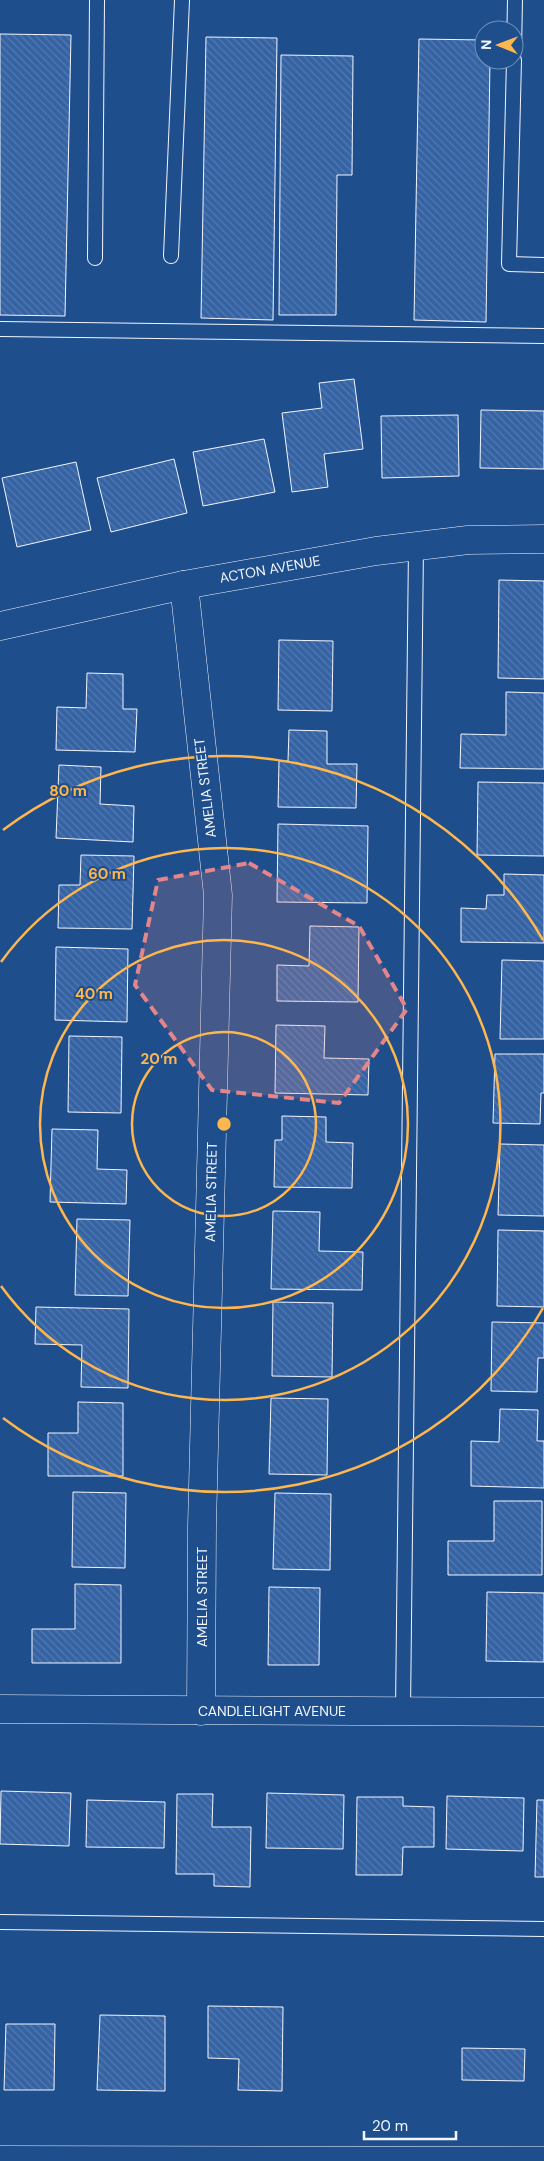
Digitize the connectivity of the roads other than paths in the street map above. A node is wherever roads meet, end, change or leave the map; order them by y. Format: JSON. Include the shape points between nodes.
{"nodes":[{"id":1,"x":97,"y":0,"type":"edge"},
{"id":2,"x":182,"y":0,"type":"edge"},
{"id":3,"x":515,"y":0,"type":"edge"},
{"id":4,"x":515,"y":20,"type":"edge"},
{"id":5,"x":514,"y":70,"type":"edge"},
{"id":6,"x":171,"y":256,"type":"dead end"},
{"id":7,"x":94,"y":258,"type":"dead end"},
{"id":8,"x":544,"y":265,"type":"edge"},
{"id":9,"x":0,"y":329,"type":"edge"},
{"id":10,"x":544,"y":336,"type":"edge"},
{"id":11,"x":544,"y":539,"type":"edge"},
{"id":12,"x":416,"y":546,"type":"junction"},
{"id":13,"x":184,"y":585,"type":"junction"},
{"id":14,"x":0,"y":626,"type":"edge"},
{"id":15,"x":0,"y":1708,"type":"edge"},
{"id":16,"x":201,"y":1711,"type":"junction"},
{"id":17,"x":403,"y":1711,"type":"junction"},
{"id":18,"x":544,"y":1712,"type":"edge"},
{"id":19,"x":0,"y":1922,"type":"edge"},
{"id":20,"x":544,"y":1930,"type":"edge"},
{"id":21,"x":0,"y":2160,"type":"edge"},
{"id":22,"x":209,"y":2160,"type":"edge"},
{"id":23,"x":544,"y":2161,"type":"edge"}],
"edges":[{"from":1,"to":7,"type":"lane"},
{"from":2,"to":6,"type":"lane"},
{"from":3,"to":4,"type":"lane"},
{"from":5,"to":8,"type":"lane","via":[[509,264]]},
{"from":9,"to":10,"type":"lane"},
{"from":11,"to":12,"type":"street","name":"ACTON AVENUE","via":[[468,540]]},
{"from":12,"to":13,"type":"street","name":"ACTON AVENUE","via":[[292,564]]},
{"from":12,"to":17,"type":"lane"},
{"from":13,"to":14,"type":"street","name":"ACTON AVENUE"},
{"from":13,"to":16,"type":"street","name":"AMELIA STREET","via":[[218,895],[202,1526]]},
{"from":15,"to":16,"type":"street","name":"CANDLELIGHT AVENUE"},
{"from":16,"to":17,"type":"street","name":"CANDLELIGHT AVENUE"},
{"from":17,"to":18,"type":"street","name":"CANDLELIGHT AVENUE"},
{"from":19,"to":20,"type":"lane"},
{"from":21,"to":22,"type":"street"},
{"from":22,"to":23,"type":"street"}]}
